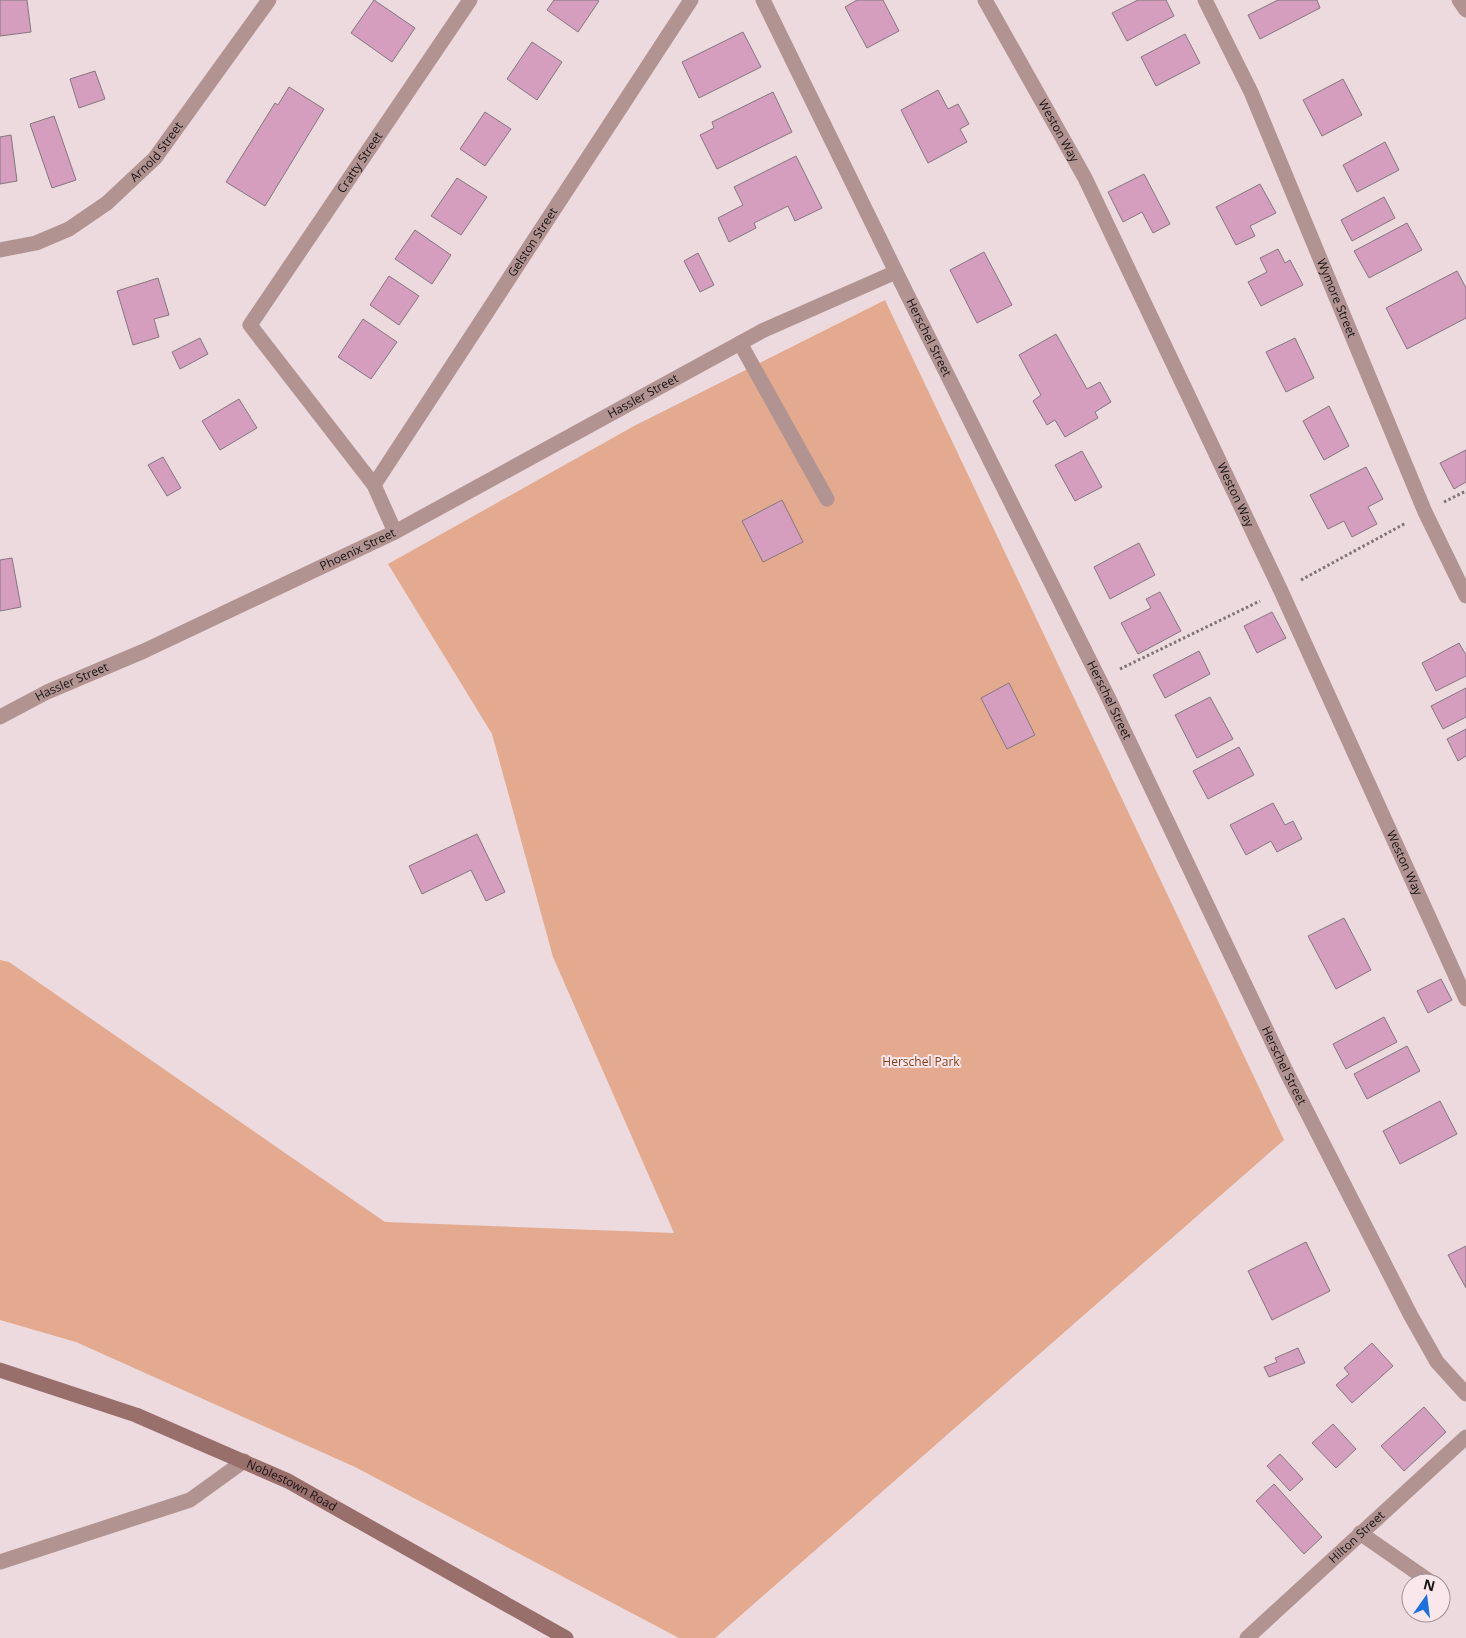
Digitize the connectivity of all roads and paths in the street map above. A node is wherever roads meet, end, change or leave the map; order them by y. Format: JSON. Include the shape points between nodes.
{"nodes":[{"id":1,"x":269,"y":0,"type":"edge"},
{"id":2,"x":470,"y":0,"type":"edge"},
{"id":3,"x":691,"y":0,"type":"edge"},
{"id":4,"x":762,"y":0,"type":"edge"},
{"id":5,"x":985,"y":0,"type":"edge"},
{"id":6,"x":1205,"y":0,"type":"edge"},
{"id":7,"x":1459,"y":0,"type":"edge"},
{"id":8,"x":1466,"y":10,"type":"edge"},
{"id":9,"x":0,"y":250,"type":"edge"},
{"id":10,"x":896,"y":272,"type":"junction"},
{"id":11,"x":250,"y":324,"type":"joint"},
{"id":12,"x":740,"y":343,"type":"junction"},
{"id":13,"x":374,"y":485,"type":"junction"},
{"id":14,"x":827,"y":499,"type":"dead end"},
{"id":15,"x":395,"y":532,"type":"junction"},
{"id":16,"x":1466,"y":596,"type":"edge"},
{"id":17,"x":144,"y":651,"type":"joint"},
{"id":18,"x":0,"y":718,"type":"edge"},
{"id":19,"x":1466,"y":999,"type":"edge"},
{"id":20,"x":0,"y":1370,"type":"edge"},
{"id":21,"x":1466,"y":1394,"type":"edge"},
{"id":22,"x":1466,"y":1437,"type":"edge"},
{"id":23,"x":244,"y":1461,"type":"junction"},
{"id":24,"x":1360,"y":1533,"type":"junction"},
{"id":25,"x":0,"y":1562,"type":"edge"},
{"id":26,"x":1418,"y":1573,"type":"edge"},
{"id":27,"x":566,"y":1638,"type":"edge"},
{"id":28,"x":1247,"y":1638,"type":"edge"}],
"edges":[{"from":1,"to":9,"type":"street","name":"Arnold Street","via":[[148,165],[107,203],[69,229],[36,243]]},
{"from":2,"to":11,"type":"street","name":"Cratty Street"},
{"from":3,"to":13,"type":"street","name":"Gelston Street"},
{"from":4,"to":10,"type":"street","name":"Herschel Street"},
{"from":5,"to":19,"type":"street","name":"Weston Way","via":[[1085,178],[1281,591]]},
{"from":6,"to":16,"type":"street","name":"Wymore Street","via":[[1251,92],[1425,512]]},
{"from":7,"to":8,"type":"street"},
{"from":10,"to":12,"type":"street","name":"Hassler Street"},
{"from":10,"to":21,"type":"street","name":"Herschel Street","via":[[1108,697],[1286,1071],[1410,1316],[1437,1362]]},
{"from":11,"to":13,"type":"street","name":"Phoenix Street"},
{"from":12,"to":14,"type":"street"},
{"from":12,"to":15,"type":"street","name":"Hassler Street"},
{"from":13,"to":15,"type":"street","name":"Phoenix Street"},
{"from":15,"to":17,"type":"street","name":"Phoenix Street"},
{"from":17,"to":18,"type":"street","name":"Hassler Street","via":[[47,692]]},
{"from":20,"to":23,"type":"main road","name":"Noblestown Road","via":[[136,1415]]},
{"from":22,"to":24,"type":"street","name":"Hilton Street"},
{"from":23,"to":25,"type":"street","via":[[190,1500]]},
{"from":23,"to":27,"type":"main road","name":"Noblestown Road","via":[[288,1481]]},
{"from":24,"to":26,"type":"street"},
{"from":24,"to":28,"type":"street","name":"Hilton Street"}]}
